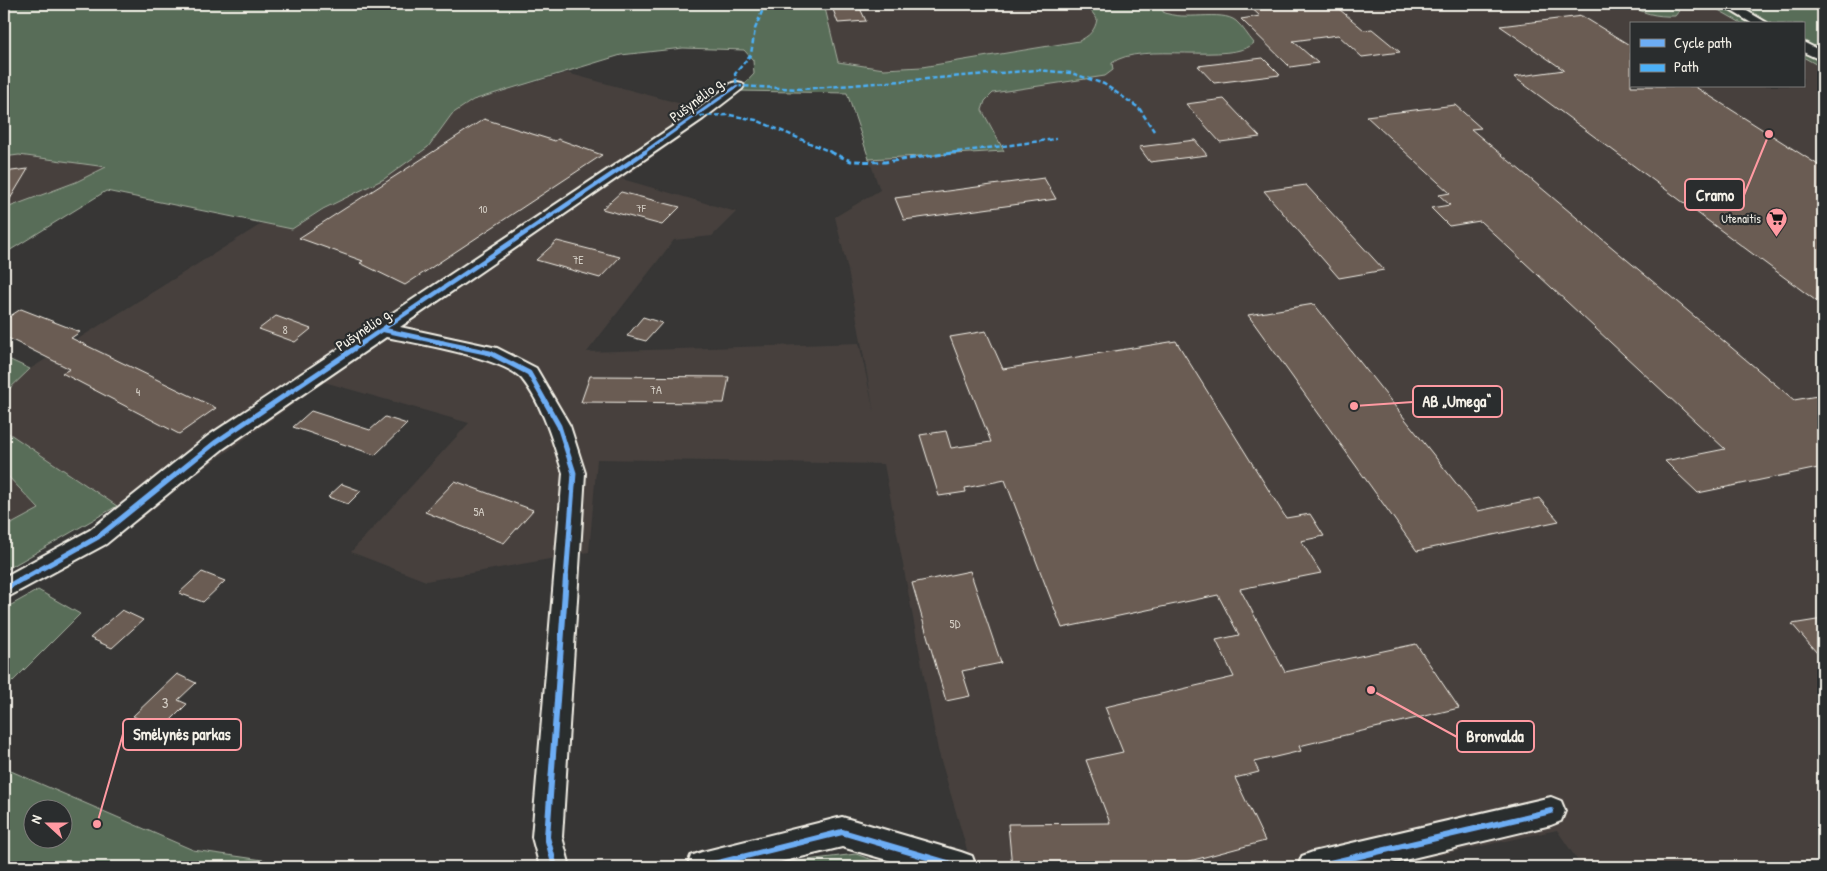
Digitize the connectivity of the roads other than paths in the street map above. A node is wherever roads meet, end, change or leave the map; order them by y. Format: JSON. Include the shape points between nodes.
{"nodes":[{"id":1,"x":1726,"y":4,"type":"edge"},
{"id":2,"x":1759,"y":22,"type":"edge"},
{"id":3,"x":1804,"y":47,"type":"edge"},
{"id":4,"x":1823,"y":57,"type":"edge"},
{"id":5,"x":736,"y":86,"type":"dead end"},
{"id":6,"x":384,"y":330,"type":"junction"},
{"id":7,"x":4,"y":589,"type":"edge"},
{"id":8,"x":1551,"y":811,"type":"dead end"},
{"id":9,"x":555,"y":867,"type":"edge"},
{"id":10,"x":702,"y":867,"type":"edge"},
{"id":11,"x":961,"y":867,"type":"edge"},
{"id":12,"x":1313,"y":867,"type":"edge"}],
"edges":[{"from":1,"to":2,"type":"street"},
{"from":3,"to":4,"type":"street"},
{"from":5,"to":6,"type":"street","name":"Pušynėlio g.","via":[[698,116]]},
{"from":6,"to":7,"type":"street","name":"Pušynėlio g.","via":[[216,442],[98,537]]},
{"from":6,"to":9,"type":"street","via":[[490,353],[529,373],[559,426],[574,473],[547,837]]},
{"from":8,"to":12,"type":"street"},
{"from":10,"to":11,"type":"street","via":[[842,832]]}]}
